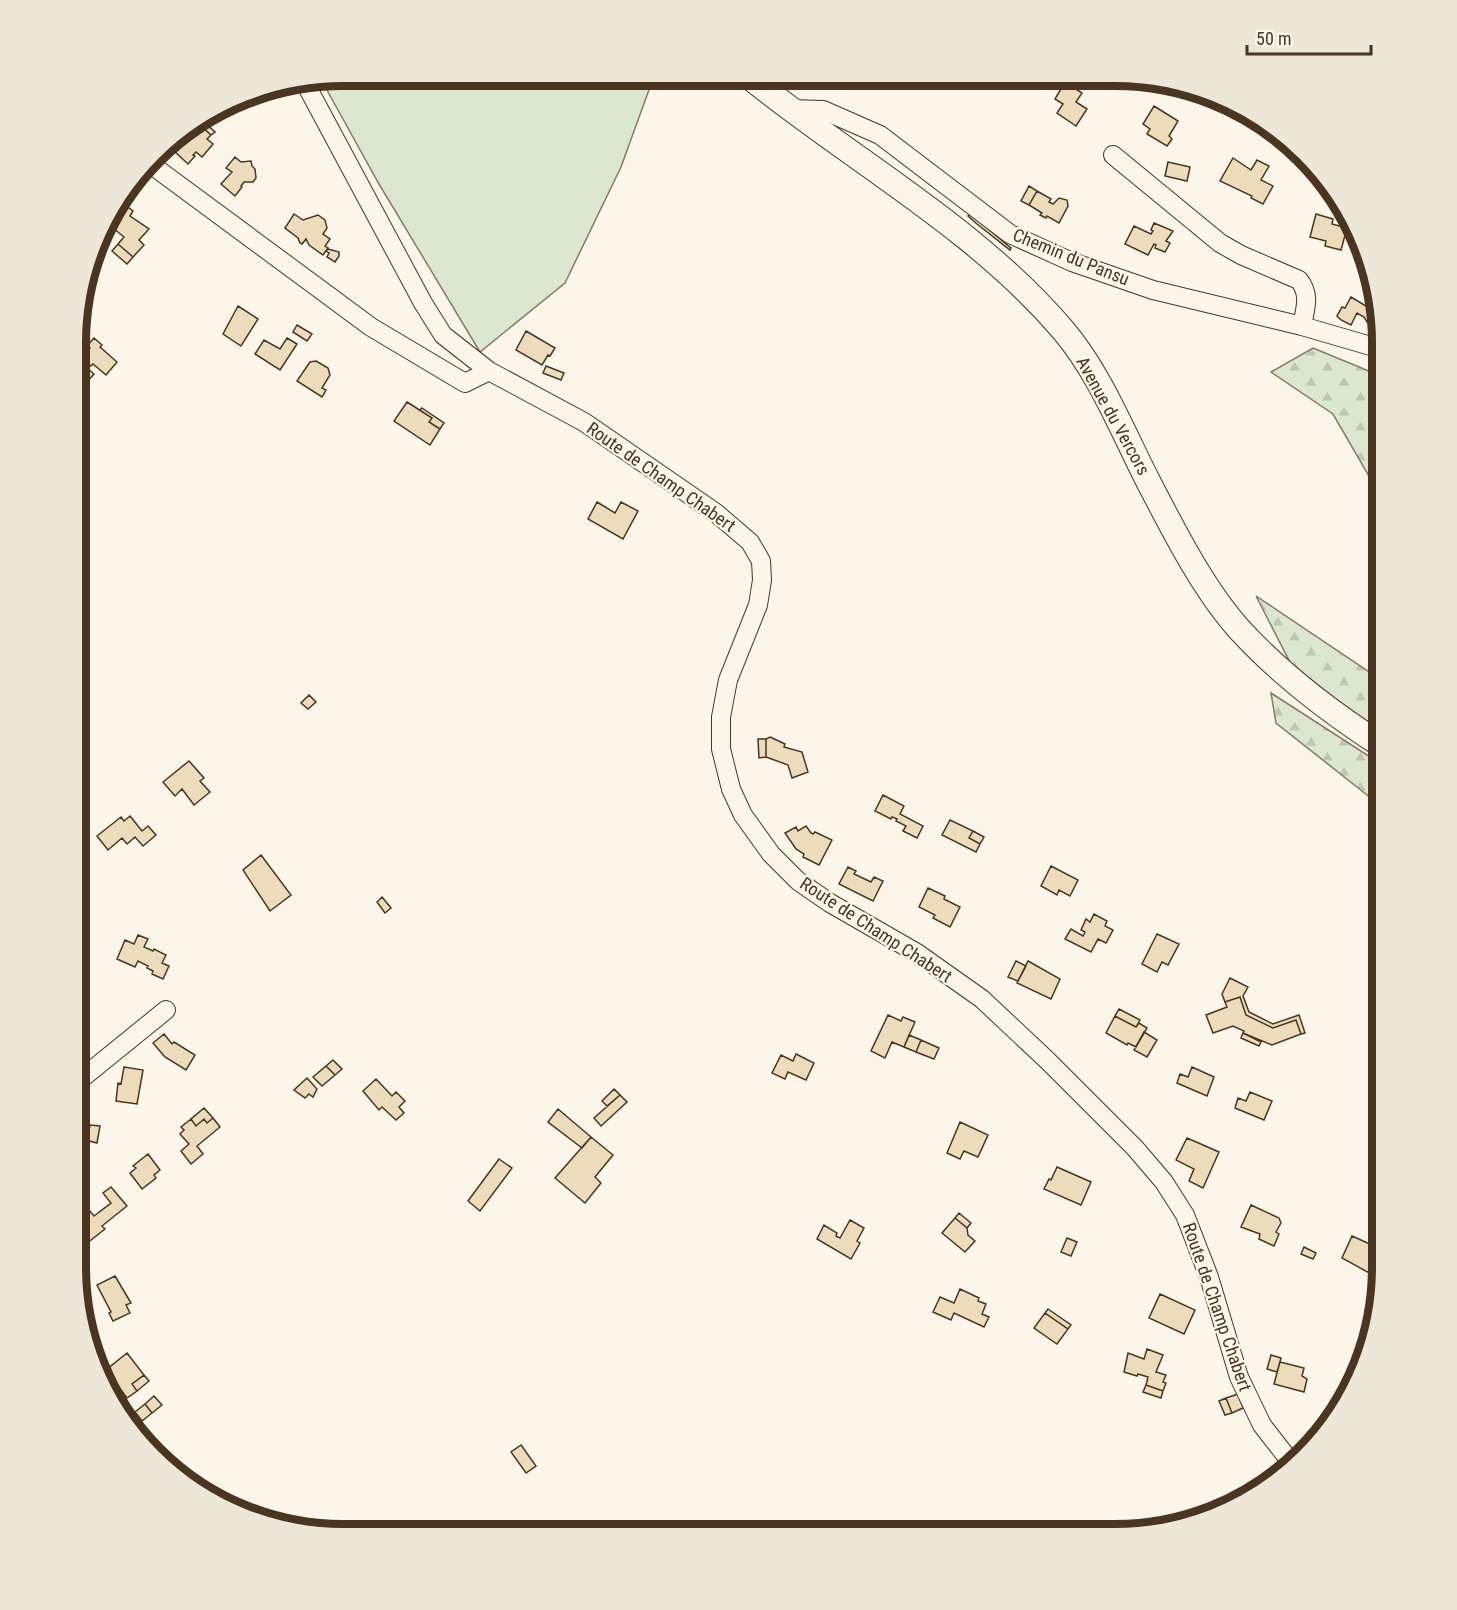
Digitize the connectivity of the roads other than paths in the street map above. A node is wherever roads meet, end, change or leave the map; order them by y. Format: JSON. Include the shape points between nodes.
{"nodes":[{"id":1,"x":760,"y":86,"type":"edge"},
{"id":2,"x":308,"y":88,"type":"edge"},
{"id":3,"x":789,"y":109,"type":"junction"},
{"id":4,"x":1113,"y":155,"type":"dead end"},
{"id":5,"x":155,"y":167,"type":"edge"},
{"id":6,"x":1302,"y":326,"type":"junction"},
{"id":7,"x":1372,"y":346,"type":"edge"},
{"id":8,"x":489,"y":371,"type":"junction"},
{"id":9,"x":1372,"y":739,"type":"edge"},
{"id":10,"x":166,"y":1010,"type":"dead end"},
{"id":11,"x":86,"y":1075,"type":"edge"},
{"id":12,"x":1287,"y":1458,"type":"edge"}],
"edges":[{"from":1,"to":3,"type":"main road","name":"Avenue du Vercors"},
{"from":2,"to":8,"type":"street","name":"Route de Champ Chabert","via":[[443,335]]},
{"from":3,"to":6,"type":"street","name":"Chemin du Pansu","via":[[823,110],[880,135],[1010,234],[1072,262],[1153,290]]},
{"from":3,"to":9,"type":"main road","name":"Avenue du Vercors","via":[[967,237],[1024,288],[1064,332],[1093,373],[1161,506],[1209,589],[1239,628],[1291,679]]},
{"from":4,"to":6,"type":"street","via":[[1220,243],[1299,280],[1307,300]]},
{"from":5,"to":8,"type":"street","via":[[371,327],[465,382]]},
{"from":6,"to":7,"type":"street","name":"Chemin du Pansu"},
{"from":8,"to":12,"type":"street","name":"Route de Champ Chabert","via":[[584,422],[716,513],[750,542],[761,561],[762,580],[758,604],[728,680],[721,717],[721,749],[731,789],[743,815],[771,854],[798,881],[917,953],[982,999],[1048,1061],[1164,1182],[1185,1215],[1209,1277],[1239,1377],[1262,1425]]},
{"from":10,"to":11,"type":"street"}]}
